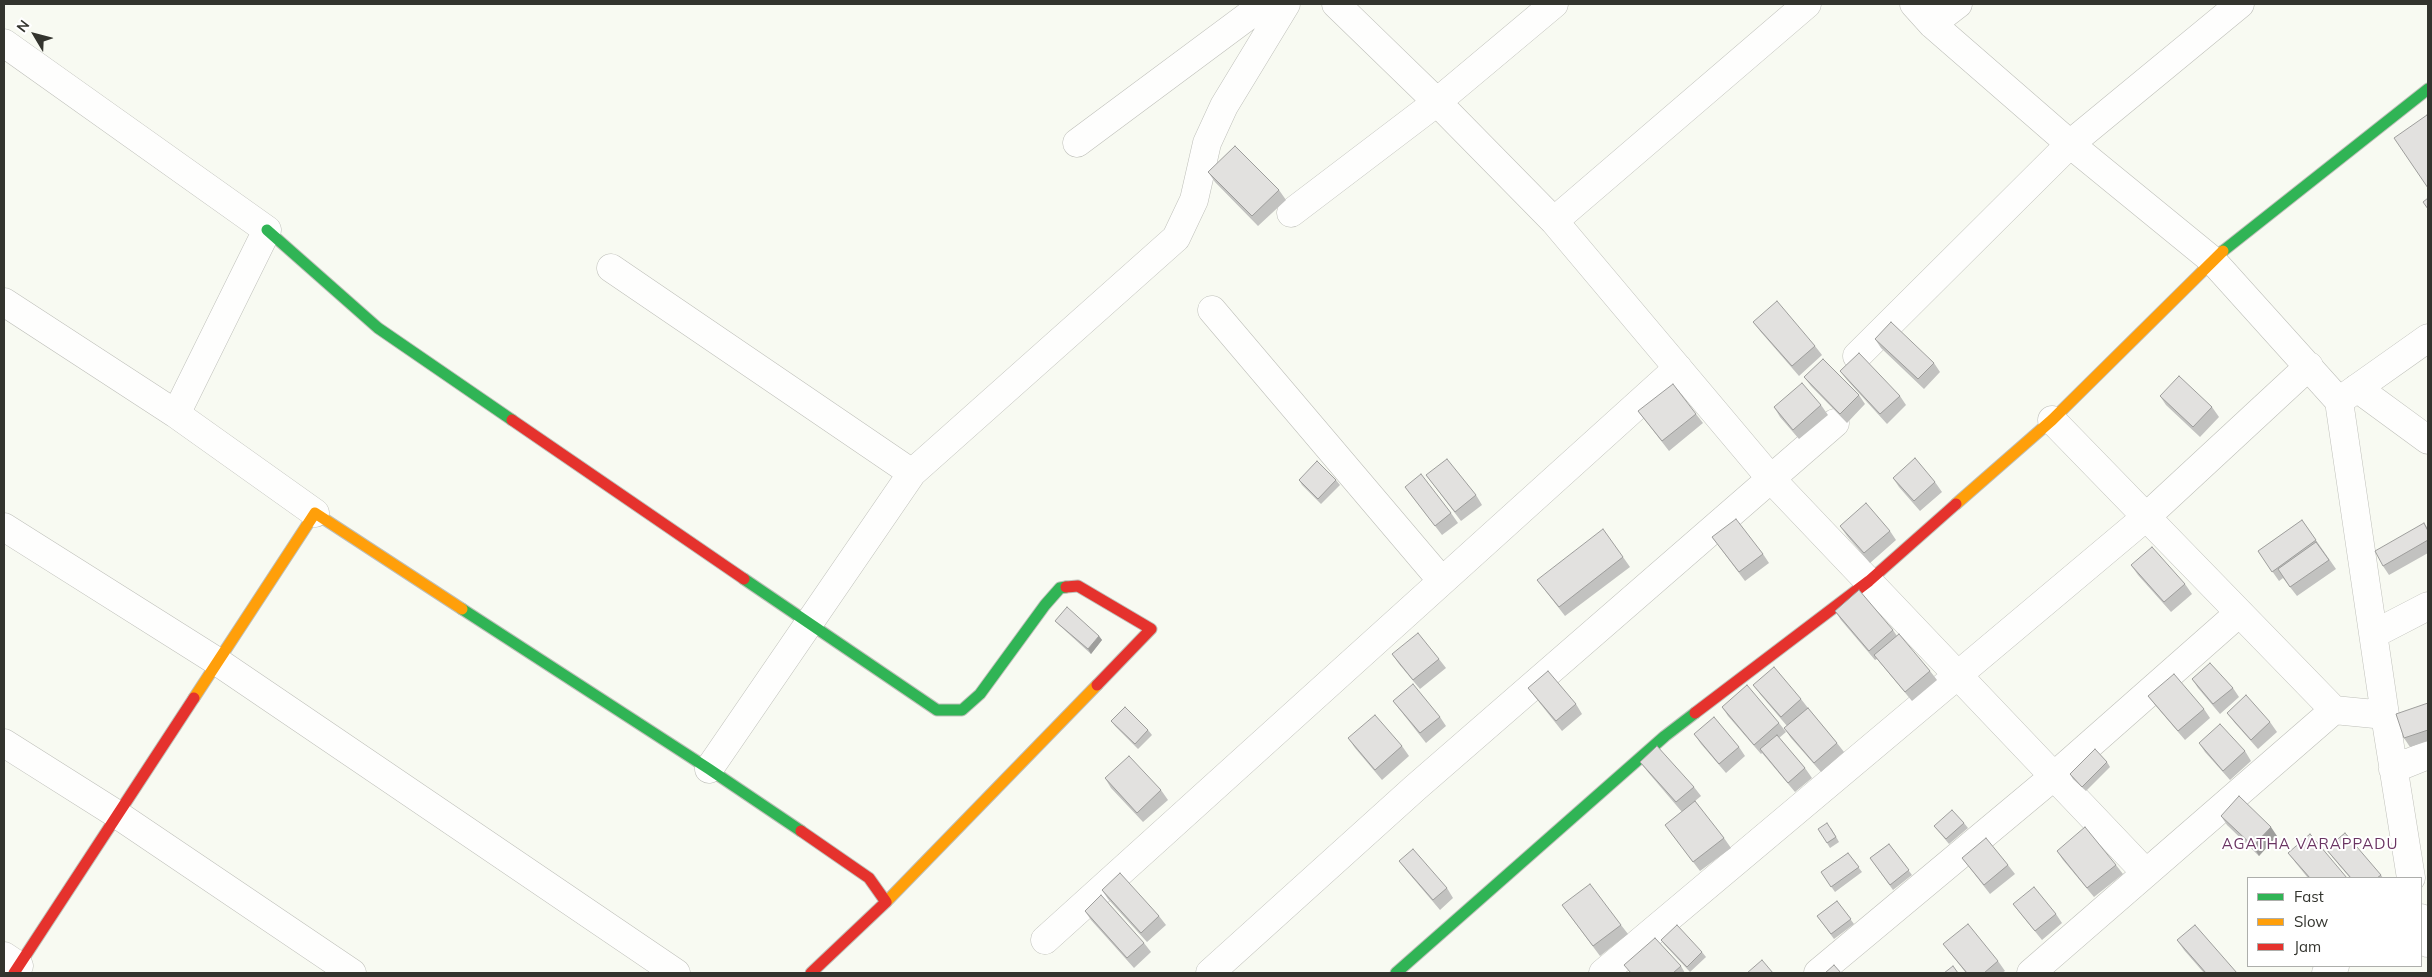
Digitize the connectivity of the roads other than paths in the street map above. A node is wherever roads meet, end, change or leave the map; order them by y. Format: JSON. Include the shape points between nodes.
{"nodes":[{"id":1,"x":1264,"y":4,"type":"edge"},
{"id":2,"x":1286,"y":4,"type":"edge"},
{"id":3,"x":1336,"y":4,"type":"edge"},
{"id":4,"x":1554,"y":4,"type":"edge"},
{"id":5,"x":1807,"y":4,"type":"edge"},
{"id":6,"x":1958,"y":4,"type":"edge"},
{"id":7,"x":2240,"y":4,"type":"edge"},
{"id":8,"x":1923,"y":14,"type":"edge"},
{"id":9,"x":4,"y":43,"type":"edge"},
{"id":10,"x":2428,"y":90,"type":"edge"},
{"id":11,"x":1437,"y":102,"type":"junction"},
{"id":12,"x":1077,"y":143,"type":"dead end"},
{"id":13,"x":2070,"y":144,"type":"junction"},
{"id":14,"x":1291,"y":213,"type":"dead end"},
{"id":15,"x":1554,"y":221,"type":"junction"},
{"id":16,"x":266,"y":230,"type":"junction"},
{"id":17,"x":2212,"y":260,"type":"junction"},
{"id":18,"x":611,"y":268,"type":"dead end"},
{"id":19,"x":4,"y":302,"type":"edge"},
{"id":20,"x":1212,"y":310,"type":"dead end"},
{"id":21,"x":2428,"y":338,"type":"edge"},
{"id":22,"x":1857,"y":356,"type":"edge"},
{"id":23,"x":2309,"y":366,"type":"junction"},
{"id":24,"x":1678,"y":368,"type":"junction"},
{"id":25,"x":2348,"y":395,"type":"junction"},
{"id":26,"x":176,"y":414,"type":"junction"},
{"id":27,"x":2052,"y":420,"type":"junction"},
{"id":28,"x":1835,"y":423,"type":"edge"},
{"id":29,"x":2428,"y":440,"type":"edge"},
{"id":30,"x":912,"y":473,"type":"junction"},
{"id":31,"x":1772,"y":480,"type":"junction"},
{"id":32,"x":315,"y":513,"type":"junction"},
{"id":33,"x":2146,"y":517,"type":"junction"},
{"id":34,"x":4,"y":527,"type":"edge"},
{"id":35,"x":1442,"y":581,"type":"junction"},
{"id":36,"x":1869,"y":581,"type":"junction"},
{"id":37,"x":2428,"y":606,"type":"edge"},
{"id":38,"x":2239,"y":613,"type":"junction"},
{"id":39,"x":808,"y":624,"type":"junction"},
{"id":40,"x":2374,"y":634,"type":"junction"},
{"id":41,"x":218,"y":662,"type":"junction"},
{"id":42,"x":1956,"y":676,"type":"junction"},
{"id":43,"x":2334,"y":710,"type":"junction"},
{"id":44,"x":2385,"y":714,"type":"junction"},
{"id":45,"x":4,"y":743,"type":"edge"},
{"id":46,"x":2428,"y":755,"type":"edge"},
{"id":47,"x":709,"y":769,"type":"junction"},
{"id":48,"x":2393,"y":769,"type":"junction"},
{"id":49,"x":2053,"y":777,"type":"junction"},
{"id":50,"x":118,"y":815,"type":"junction"},
{"id":51,"x":2146,"y":873,"type":"junction"},
{"id":52,"x":2411,"y":877,"type":"edge"},
{"id":53,"x":886,"y":902,"type":"junction"},
{"id":54,"x":2422,"y":922,"type":"edge"},
{"id":55,"x":1045,"y":940,"type":"dead end"},
{"id":56,"x":2428,"y":944,"type":"edge"},
{"id":57,"x":12,"y":965,"type":"edge"},
{"id":58,"x":352,"y":973,"type":"edge"},
{"id":59,"x":676,"y":973,"type":"edge"},
{"id":60,"x":811,"y":973,"type":"edge"},
{"id":61,"x":1210,"y":973,"type":"edge"},
{"id":62,"x":1396,"y":973,"type":"edge"},
{"id":63,"x":1603,"y":973,"type":"edge"},
{"id":64,"x":1818,"y":973,"type":"edge"},
{"id":65,"x":2032,"y":973,"type":"edge"}],
"edges":[{"from":1,"to":12,"type":"street"},
{"from":2,"to":30,"type":"street","via":[[1221,113],[1207,143],[1194,200],[1176,238]]},
{"from":3,"to":11,"type":"street"},
{"from":4,"to":11,"type":"street"},
{"from":5,"to":15,"type":"street"},
{"from":6,"to":8,"type":"street"},
{"from":7,"to":13,"type":"street"},
{"from":8,"to":13,"type":"street"},
{"from":9,"to":16,"type":"street"},
{"from":10,"to":17,"type":"street"},
{"from":11,"to":14,"type":"street"},
{"from":11,"to":15,"type":"street"},
{"from":13,"to":17,"type":"street"},
{"from":13,"to":22,"type":"street"},
{"from":15,"to":24,"type":"street"},
{"from":16,"to":26,"type":"street"},
{"from":16,"to":39,"type":"street","via":[[378,328]]},
{"from":17,"to":23,"type":"street"},
{"from":17,"to":27,"type":"street"},
{"from":18,"to":30,"type":"street"},
{"from":19,"to":26,"type":"street"},
{"from":20,"to":35,"type":"street"},
{"from":21,"to":25,"type":"street"},
{"from":23,"to":25,"type":"street"},
{"from":23,"to":33,"type":"street"},
{"from":24,"to":31,"type":"street"},
{"from":24,"to":35,"type":"street"},
{"from":25,"to":29,"type":"street"},
{"from":25,"to":40,"type":"street"},
{"from":26,"to":32,"type":"street"},
{"from":27,"to":33,"type":"street"},
{"from":27,"to":36,"type":"street"},
{"from":28,"to":31,"type":"street"},
{"from":30,"to":39,"type":"street"},
{"from":31,"to":36,"type":"street"},
{"from":31,"to":61,"type":"street","via":[[1415,788]]},
{"from":32,"to":41,"type":"street"},
{"from":32,"to":47,"type":"street"},
{"from":33,"to":38,"type":"street"},
{"from":33,"to":42,"type":"street"},
{"from":34,"to":41,"type":"street"},
{"from":35,"to":55,"type":"street"},
{"from":36,"to":42,"type":"street"},
{"from":36,"to":62,"type":"street","via":[[1665,736]]},
{"from":37,"to":40,"type":"street"},
{"from":38,"to":43,"type":"street"},
{"from":38,"to":49,"type":"street"},
{"from":39,"to":47,"type":"street"},
{"from":39,"to":53,"type":"street","via":[[937,710],[962,710],[980,694],[1044,605],[1060,588],[1078,586],[1151,629]]},
{"from":40,"to":44,"type":"street"},
{"from":41,"to":50,"type":"street"},
{"from":41,"to":59,"type":"street"},
{"from":42,"to":49,"type":"street"},
{"from":42,"to":63,"type":"street"},
{"from":43,"to":44,"type":"street"},
{"from":43,"to":51,"type":"street"},
{"from":44,"to":48,"type":"street"},
{"from":45,"to":50,"type":"street"},
{"from":46,"to":48,"type":"street"},
{"from":47,"to":53,"type":"street","via":[[869,878]]},
{"from":48,"to":52,"type":"street"},
{"from":49,"to":51,"type":"street"},
{"from":49,"to":64,"type":"street"},
{"from":50,"to":57,"type":"street"},
{"from":50,"to":58,"type":"street"},
{"from":51,"to":65,"type":"street"},
{"from":53,"to":60,"type":"street"},
{"from":54,"to":56,"type":"street"}]}
